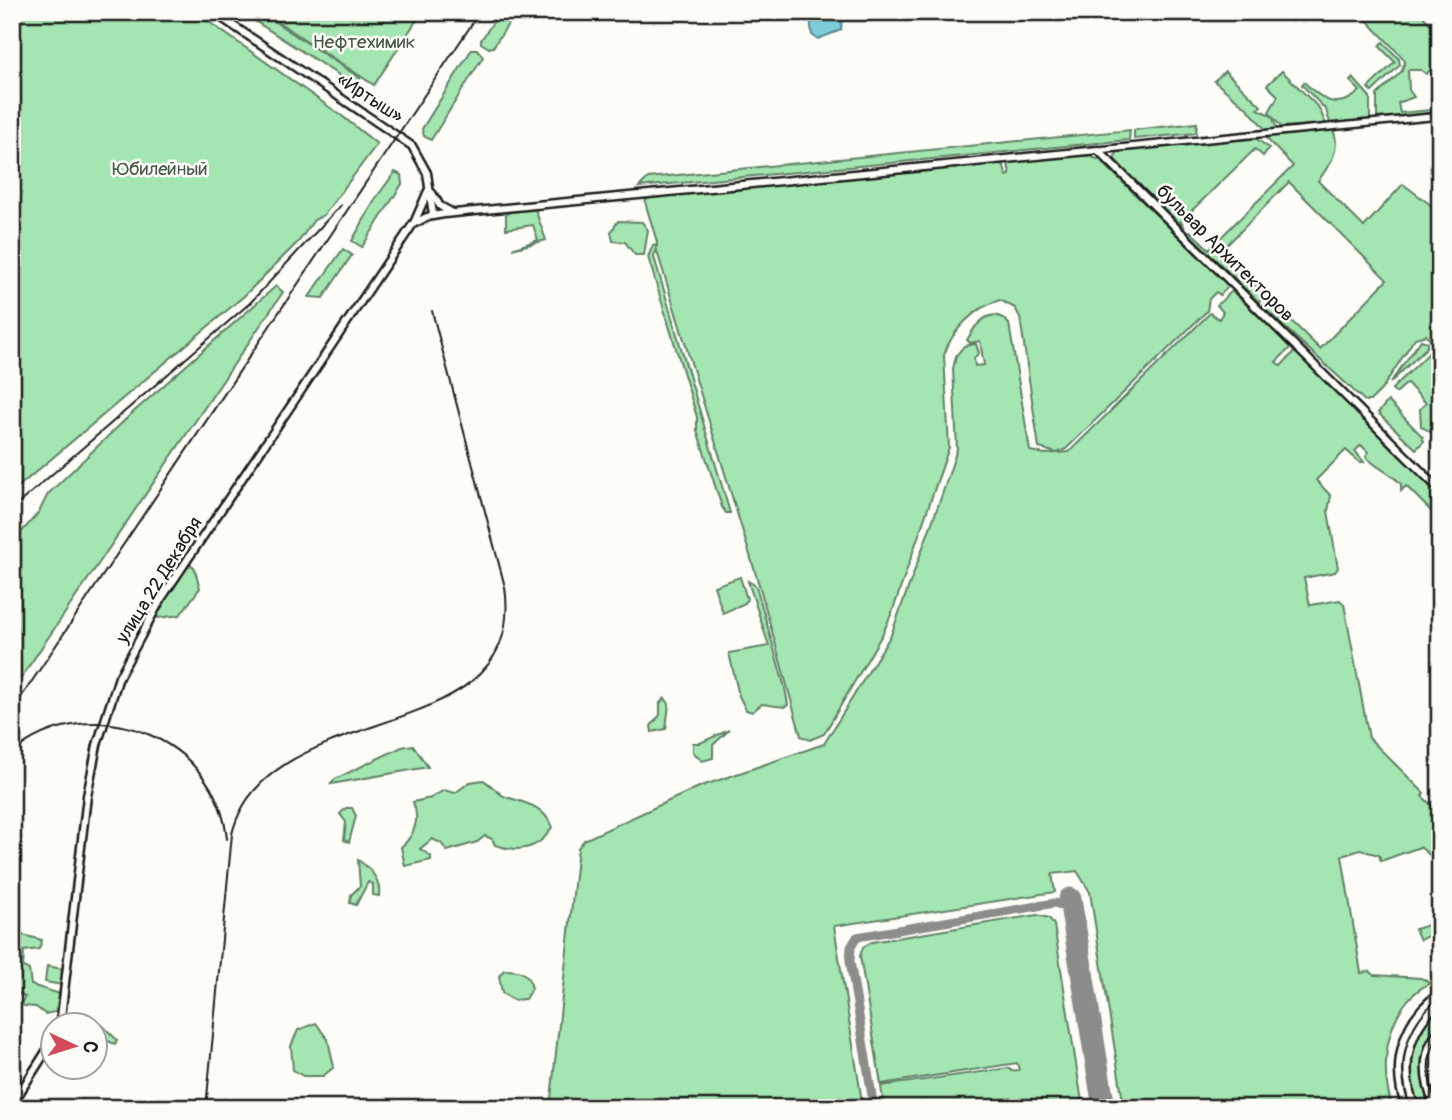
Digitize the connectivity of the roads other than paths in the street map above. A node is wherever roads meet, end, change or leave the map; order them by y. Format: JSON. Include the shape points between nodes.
{"nodes":[{"id":1,"x":213,"y":12,"type":"edge"},
{"id":2,"x":1440,"y":116,"type":"edge"},
{"id":3,"x":1098,"y":150,"type":"junction"},
{"id":4,"x":429,"y":185,"type":"junction"},
{"id":5,"x":456,"y":213,"type":"junction"},
{"id":6,"x":433,"y":215,"type":"junction"},
{"id":7,"x":413,"y":224,"type":"junction"},
{"id":8,"x":1440,"y":488,"type":"edge"},
{"id":9,"x":1440,"y":993,"type":"edge"},
{"id":10,"x":1440,"y":1002,"type":"edge"},
{"id":11,"x":62,"y":1012,"type":"edge"},
{"id":12,"x":1440,"y":1029,"type":"edge"},
{"id":13,"x":38,"y":1064,"type":"edge"},
{"id":14,"x":1403,"y":1064,"type":"junction"},
{"id":15,"x":12,"y":1105,"type":"edge"},
{"id":16,"x":1406,"y":1108,"type":"edge"},
{"id":17,"x":1415,"y":1108,"type":"edge"},
{"id":18,"x":1435,"y":1108,"type":"edge"}],
"edges":[{"from":1,"to":4,"type":"main road","name":"«Иртыш»","via":[[407,142],[420,155]]},
{"from":2,"to":3,"type":"main road"},
{"from":3,"to":5,"type":"main road"},
{"from":3,"to":8,"type":"main road","name":"бульвар Архитекторов"},
{"from":4,"to":5,"type":"main road","via":[[440,206]]},
{"from":4,"to":6,"type":"main road","name":"«Иртыш»"},
{"from":4,"to":7,"type":"main road","name":"улица 22 Декабря"},
{"from":5,"to":6,"type":"main road"},
{"from":6,"to":7,"type":"main road"},
{"from":7,"to":11,"type":"main road","name":"улица 22 Декабря","via":[[161,599],[119,677],[90,777]]},
{"from":9,"to":14,"type":"main road","via":[[1413,1020],[1405,1036]]},
{"from":10,"to":14,"type":"main road","via":[[1418,1028]]},
{"from":12,"to":18,"type":"main road","via":[[1425,1059],[1425,1084]]},
{"from":13,"to":15,"type":"main road"},
{"from":14,"to":16,"type":"main road","via":[[1400,1086]]},
{"from":14,"to":17,"type":"main road"}]}
